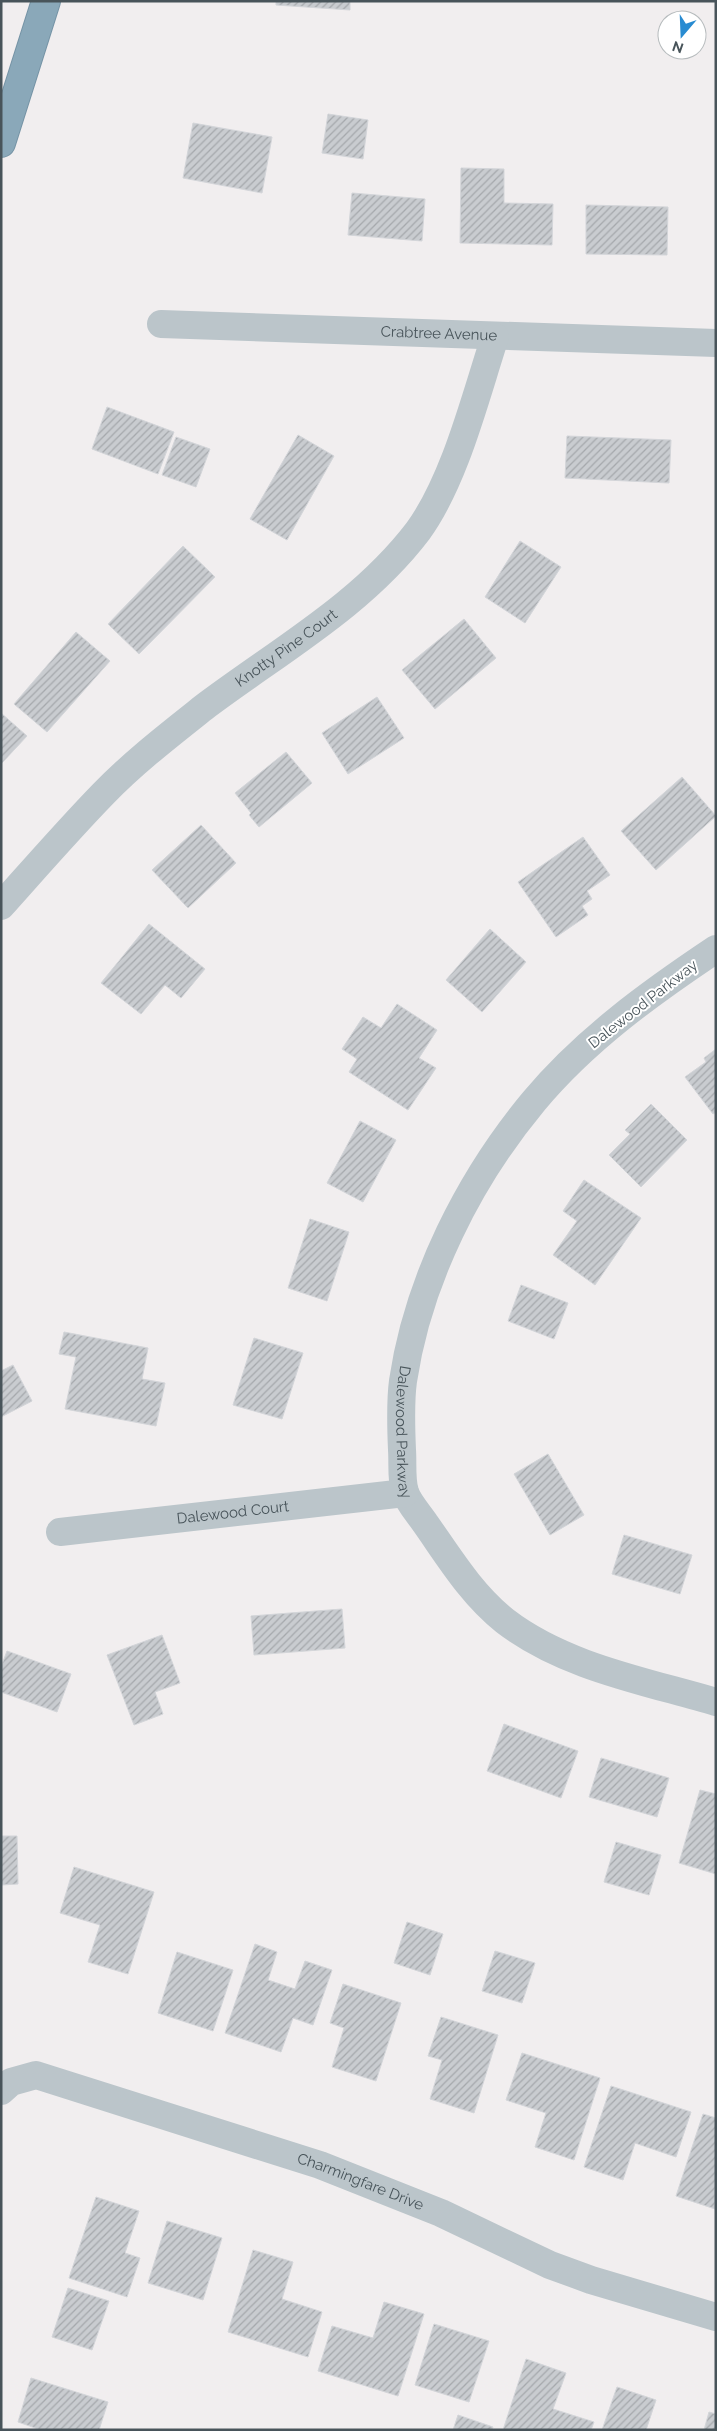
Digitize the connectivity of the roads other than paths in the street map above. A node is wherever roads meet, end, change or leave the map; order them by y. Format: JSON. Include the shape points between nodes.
{"nodes":[{"id":1,"x":46,"y":1,"type":"edge"},
{"id":2,"x":1,"y":143,"type":"edge"},
{"id":3,"x":162,"y":324,"type":"dead end"},
{"id":4,"x":496,"y":337,"type":"junction"},
{"id":5,"x":716,"y":343,"type":"edge"},
{"id":6,"x":1,"y":906,"type":"edge"},
{"id":7,"x":716,"y":949,"type":"edge"},
{"id":8,"x":405,"y":1493,"type":"junction"},
{"id":9,"x":60,"y":1532,"type":"dead end"},
{"id":10,"x":716,"y":1702,"type":"edge"},
{"id":11,"x":1,"y":2091,"type":"edge"},
{"id":12,"x":716,"y":2317,"type":"edge"}],
"edges":[{"from":1,"to":2,"type":"highway"},
{"from":3,"to":4,"type":"street","name":"Crabtree Avenue"},
{"from":4,"to":5,"type":"street","name":"Crabtree Avenue"},
{"from":4,"to":6,"type":"street","name":"Knotty Pine Court","via":[[445,484],[419,529],[388,568],[325,621],[204,707],[154,747],[104,793]]},
{"from":7,"to":8,"type":"street","name":"Dalewood Parkway","via":[[633,1007],[580,1052],[534,1101],[478,1180],[429,1284],[413,1334],[403,1382],[401,1424]]},
{"from":8,"to":9,"type":"street","name":"Dalewood Court"},
{"from":8,"to":10,"type":"street","name":"Dalewood Parkway","via":[[471,1588],[504,1620],[530,1638],[572,1659]]},
{"from":11,"to":12,"type":"street","name":"Charmingfare Drive","via":[[11,2082],[36,2075],[320,2165],[441,2213],[566,2271]]}]}
